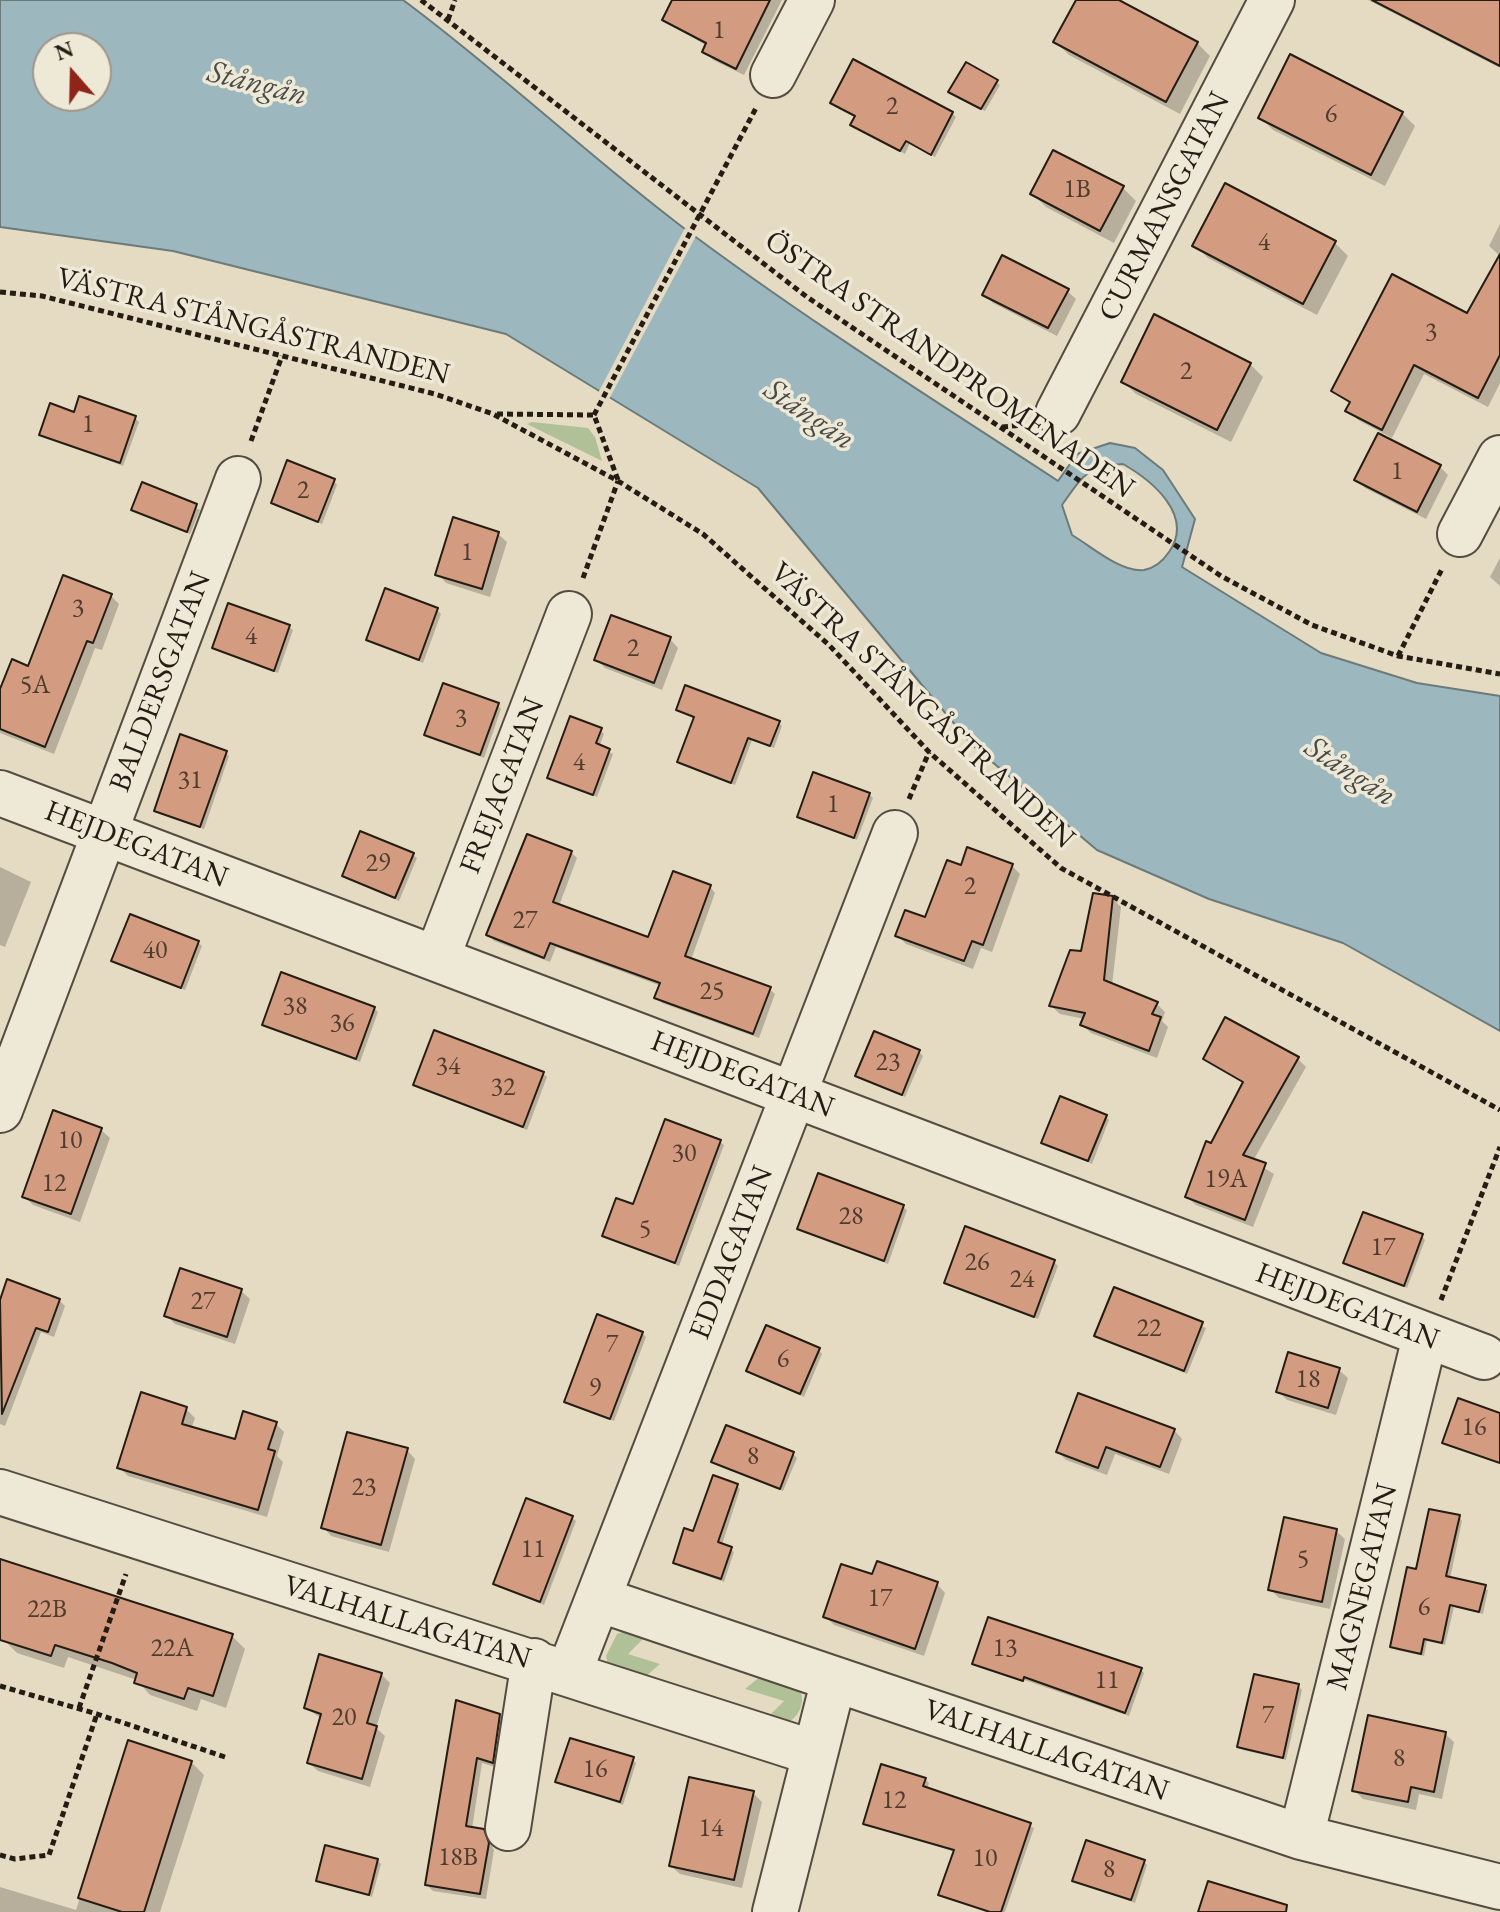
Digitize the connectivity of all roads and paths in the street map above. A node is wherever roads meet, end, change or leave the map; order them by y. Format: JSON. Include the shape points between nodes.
{"nodes":[{"id":1,"x":421,"y":0,"type":"edge"},
{"id":2,"x":455,"y":0,"type":"edge"},
{"id":3,"x":812,"y":0,"type":"edge"},
{"id":4,"x":1272,"y":0,"type":"edge"},
{"id":5,"x":448,"y":20,"type":"junction"},
{"id":6,"x":773,"y":75,"type":"joint"},
{"id":7,"x":699,"y":216,"type":"junction"},
{"id":8,"x":0,"y":292,"type":"edge"},
{"id":9,"x":282,"y":356,"type":"junction"},
{"id":10,"x":1058,"y":413,"type":"dead end"},
{"id":11,"x":493,"y":414,"type":"junction"},
{"id":12,"x":594,"y":415,"type":"junction"},
{"id":13,"x":1500,"y":458,"type":"edge"},
{"id":14,"x":238,"y":479,"type":"joint"},
{"id":15,"x":618,"y":481,"type":"junction"},
{"id":16,"x":1460,"y":534,"type":"joint"},
{"id":17,"x":569,"y":614,"type":"joint"},
{"id":18,"x":1398,"y":656,"type":"junction"},
{"id":19,"x":1500,"y":674,"type":"edge"},
{"id":20,"x":929,"y":752,"type":"junction"},
{"id":21,"x":0,"y":793,"type":"edge"},
{"id":22,"x":105,"y":833,"type":"junction"},
{"id":23,"x":895,"y":833,"type":"joint"},
{"id":24,"x":437,"y":958,"type":"junction"},
{"id":25,"x":793,"y":1095,"type":"junction"},
{"id":26,"x":0,"y":1110,"type":"edge"},
{"id":27,"x":1500,"y":1110,"type":"edge"},
{"id":28,"x":1500,"y":1147,"type":"edge"},
{"id":29,"x":1459,"y":1256,"type":"dead end"},
{"id":30,"x":1425,"y":1337,"type":"junction"},
{"id":31,"x":1484,"y":1357,"type":"dead end"},
{"id":32,"x":0,"y":1492,"type":"edge"},
{"id":33,"x":139,"y":1537,"type":"junction"},
{"id":34,"x":598,"y":1599,"type":"junction"},
{"id":35,"x":551,"y":1667,"type":"junction"},
{"id":36,"x":834,"y":1679,"type":"junction"},
{"id":37,"x":0,"y":1686,"type":"edge"},
{"id":38,"x":79,"y":1708,"type":"junction"},
{"id":39,"x":97,"y":1714,"type":"junction"},
{"id":40,"x":814,"y":1753,"type":"junction"},
{"id":41,"x":225,"y":1757,"type":"dead end"},
{"id":42,"x":508,"y":1828,"type":"dead end"},
{"id":43,"x":1301,"y":1837,"type":"junction"},
{"id":44,"x":0,"y":1855,"type":"edge"},
{"id":45,"x":1500,"y":1887,"type":"edge"},
{"id":46,"x":775,"y":1912,"type":"edge"}],
"edges":[{"from":1,"to":5,"type":"path","name":"ÖSTRA STRANDPROMENADEN"},
{"from":2,"to":5,"type":"path"},
{"from":3,"to":6,"type":"street"},
{"from":4,"to":10,"type":"street","name":"CURMANSGATAN"},
{"from":5,"to":7,"type":"path","name":"ÖSTRA STRANDPROMENADEN"},
{"from":6,"to":7,"type":"path"},
{"from":7,"to":12,"type":"path"},
{"from":7,"to":18,"type":"path","name":"ÖSTRA STRANDPROMENADEN","via":[[807,297],[1190,556],[1312,625]]},
{"from":8,"to":9,"type":"path","name":"VÄSTRA STÅNGÅSTRANDEN","via":[[42,296]]},
{"from":9,"to":11,"type":"path","name":"VÄSTRA STÅNGÅSTRANDEN"},
{"from":9,"to":14,"type":"path"},
{"from":11,"to":12,"type":"path","name":"VÄSTRA STÅNGÅSTRANDEN"},
{"from":11,"to":15,"type":"path","name":"VÄSTRA STÅNGÅSTRANDEN"},
{"from":12,"to":15,"type":"path"},
{"from":13,"to":16,"type":"street"},
{"from":14,"to":22,"type":"street","name":"BALDERSGATAN"},
{"from":15,"to":17,"type":"path"},
{"from":15,"to":20,"type":"path","name":"VÄSTRA STÅNGÅSTRANDEN","via":[[715,544],[829,645]]},
{"from":16,"to":18,"type":"path"},
{"from":17,"to":24,"type":"street","name":"FREJAGATAN"},
{"from":18,"to":19,"type":"path","name":"ÖSTRA STRANDPROMENADEN"},
{"from":20,"to":23,"type":"path"},
{"from":20,"to":27,"type":"path","name":"VÄSTRA STÅNGÅSTRANDEN","via":[[1061,868]]},
{"from":21,"to":22,"type":"street","name":"HEJDEGATAN"},
{"from":22,"to":24,"type":"street","name":"HEJDEGATAN"},
{"from":22,"to":26,"type":"street","name":"BALDERSGATAN"},
{"from":23,"to":25,"type":"street","name":"EDDAGATAN"},
{"from":24,"to":25,"type":"street","name":"HEJDEGATAN"},
{"from":25,"to":30,"type":"street","name":"HEJDEGATAN"},
{"from":25,"to":34,"type":"street","name":"EDDAGATAN"},
{"from":28,"to":29,"type":"path"},
{"from":30,"to":31,"type":"street","name":"HEJDEGATAN"},
{"from":30,"to":43,"type":"street","name":"MAGNEGATAN"},
{"from":32,"to":33,"type":"street","name":"VALHALLAGATAN"},
{"from":33,"to":35,"type":"street","name":"VALHALLAGATAN"},
{"from":33,"to":38,"type":"path"},
{"from":34,"to":35,"type":"street","name":"EDDAGATAN"},
{"from":34,"to":36,"type":"street","name":"VALHALLAGATAN"},
{"from":35,"to":40,"type":"street","name":"VALHALLAGATAN"},
{"from":35,"to":42,"type":"street","name":"EDDAGATAN"},
{"from":36,"to":40,"type":"street"},
{"from":36,"to":43,"type":"street","name":"VALHALLAGATAN"},
{"from":37,"to":38,"type":"path"},
{"from":38,"to":39,"type":"path"},
{"from":39,"to":41,"type":"path"},
{"from":39,"to":44,"type":"path","via":[[49,1855]]},
{"from":40,"to":46,"type":"street"},
{"from":43,"to":45,"type":"street","name":"VALHALLAGATAN"}]}
